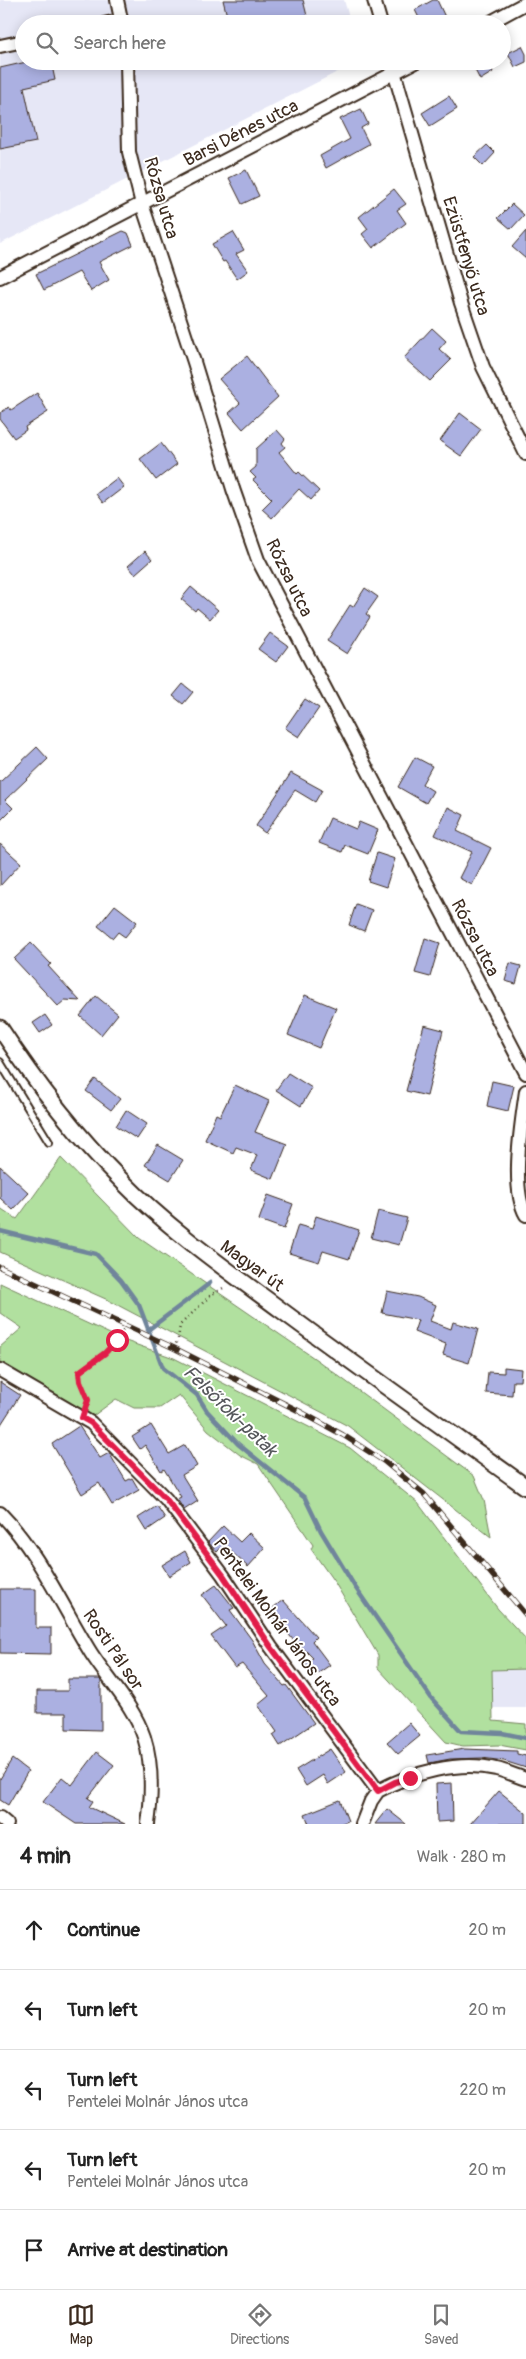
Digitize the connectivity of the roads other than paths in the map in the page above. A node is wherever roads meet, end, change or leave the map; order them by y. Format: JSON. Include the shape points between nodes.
{"nodes":[{"id":1,"x":117,"y":0,"type":"edge"},
{"id":2,"x":374,"y":0,"type":"edge"},
{"id":3,"x":526,"y":3,"type":"edge"},
{"id":4,"x":120,"y":15,"type":"edge"},
{"id":5,"x":378,"y":15,"type":"edge"},
{"id":6,"x":504,"y":15,"type":"edge"},
{"id":7,"x":15,"y":43,"type":"edge"},
{"id":8,"x":0,"y":46,"type":"edge"},
{"id":9,"x":127,"y":70,"type":"edge"},
{"id":10,"x":388,"y":70,"type":"edge"},
{"id":11,"x":394,"y":70,"type":"edge"},
{"id":12,"x":142,"y":204,"type":"junction"},
{"id":13,"x":0,"y":277,"type":"edge"},
{"id":14,"x":526,"y":454,"type":"edge"},
{"id":15,"x":0,"y":1028,"type":"edge"},
{"id":16,"x":0,"y":1062,"type":"edge"},
{"id":17,"x":526,"y":1073,"type":"edge"},
{"id":18,"x":526,"y":1091,"type":"edge"},
{"id":19,"x":48,"y":1142,"type":"dead end"},
{"id":20,"x":526,"y":1215,"type":"edge"},
{"id":21,"x":0,"y":1370,"type":"edge"},
{"id":22,"x":526,"y":1487,"type":"edge"},
{"id":23,"x":0,"y":1513,"type":"edge"},
{"id":24,"x":526,"y":1779,"type":"edge"},
{"id":25,"x":378,"y":1791,"type":"junction"},
{"id":26,"x":0,"y":1818,"type":"edge"},
{"id":27,"x":7,"y":1824,"type":"edge"},
{"id":28,"x":148,"y":1824,"type":"edge"},
{"id":29,"x":362,"y":1824,"type":"edge"}],
"edges":[{"from":1,"to":4,"type":"street"},
{"from":2,"to":5,"type":"street"},
{"from":3,"to":6,"type":"street"},
{"from":7,"to":8,"type":"street"},
{"from":9,"to":12,"type":"street","name":"Rózsa utca","via":[[129,152]]},
{"from":10,"to":12,"type":"street","name":"Barsi Dénes utca"},
{"from":11,"to":14,"type":"street","name":"Ezüstfenyő utca","via":[[461,303],[483,367]]},
{"from":12,"to":13,"type":"street","name":"Barsi Dénes utca"},
{"from":12,"to":17,"type":"street","name":"Rózsa utca","via":[[258,560]]},
{"from":15,"to":22,"type":"street","name":"Magyar út","via":[[44,1091],[85,1141],[159,1216],[271,1303]]},
{"from":16,"to":19,"type":"lane"},
{"from":18,"to":20,"type":"street","via":[[518,1160],[519,1191]]},
{"from":21,"to":25,"type":"street","name":"Pentelei Molnár János utca","via":[[91,1423],[166,1499]]},
{"from":23,"to":28,"type":"street","name":"Rosti Pál sor","via":[[28,1549],[92,1655],[133,1711],[144,1738],[150,1768],[152,1796]]},
{"from":24,"to":25,"type":"street","via":[[496,1768],[470,1766],[395,1782]]},
{"from":25,"to":29,"type":"street"},
{"from":26,"to":27,"type":"street"}]}
